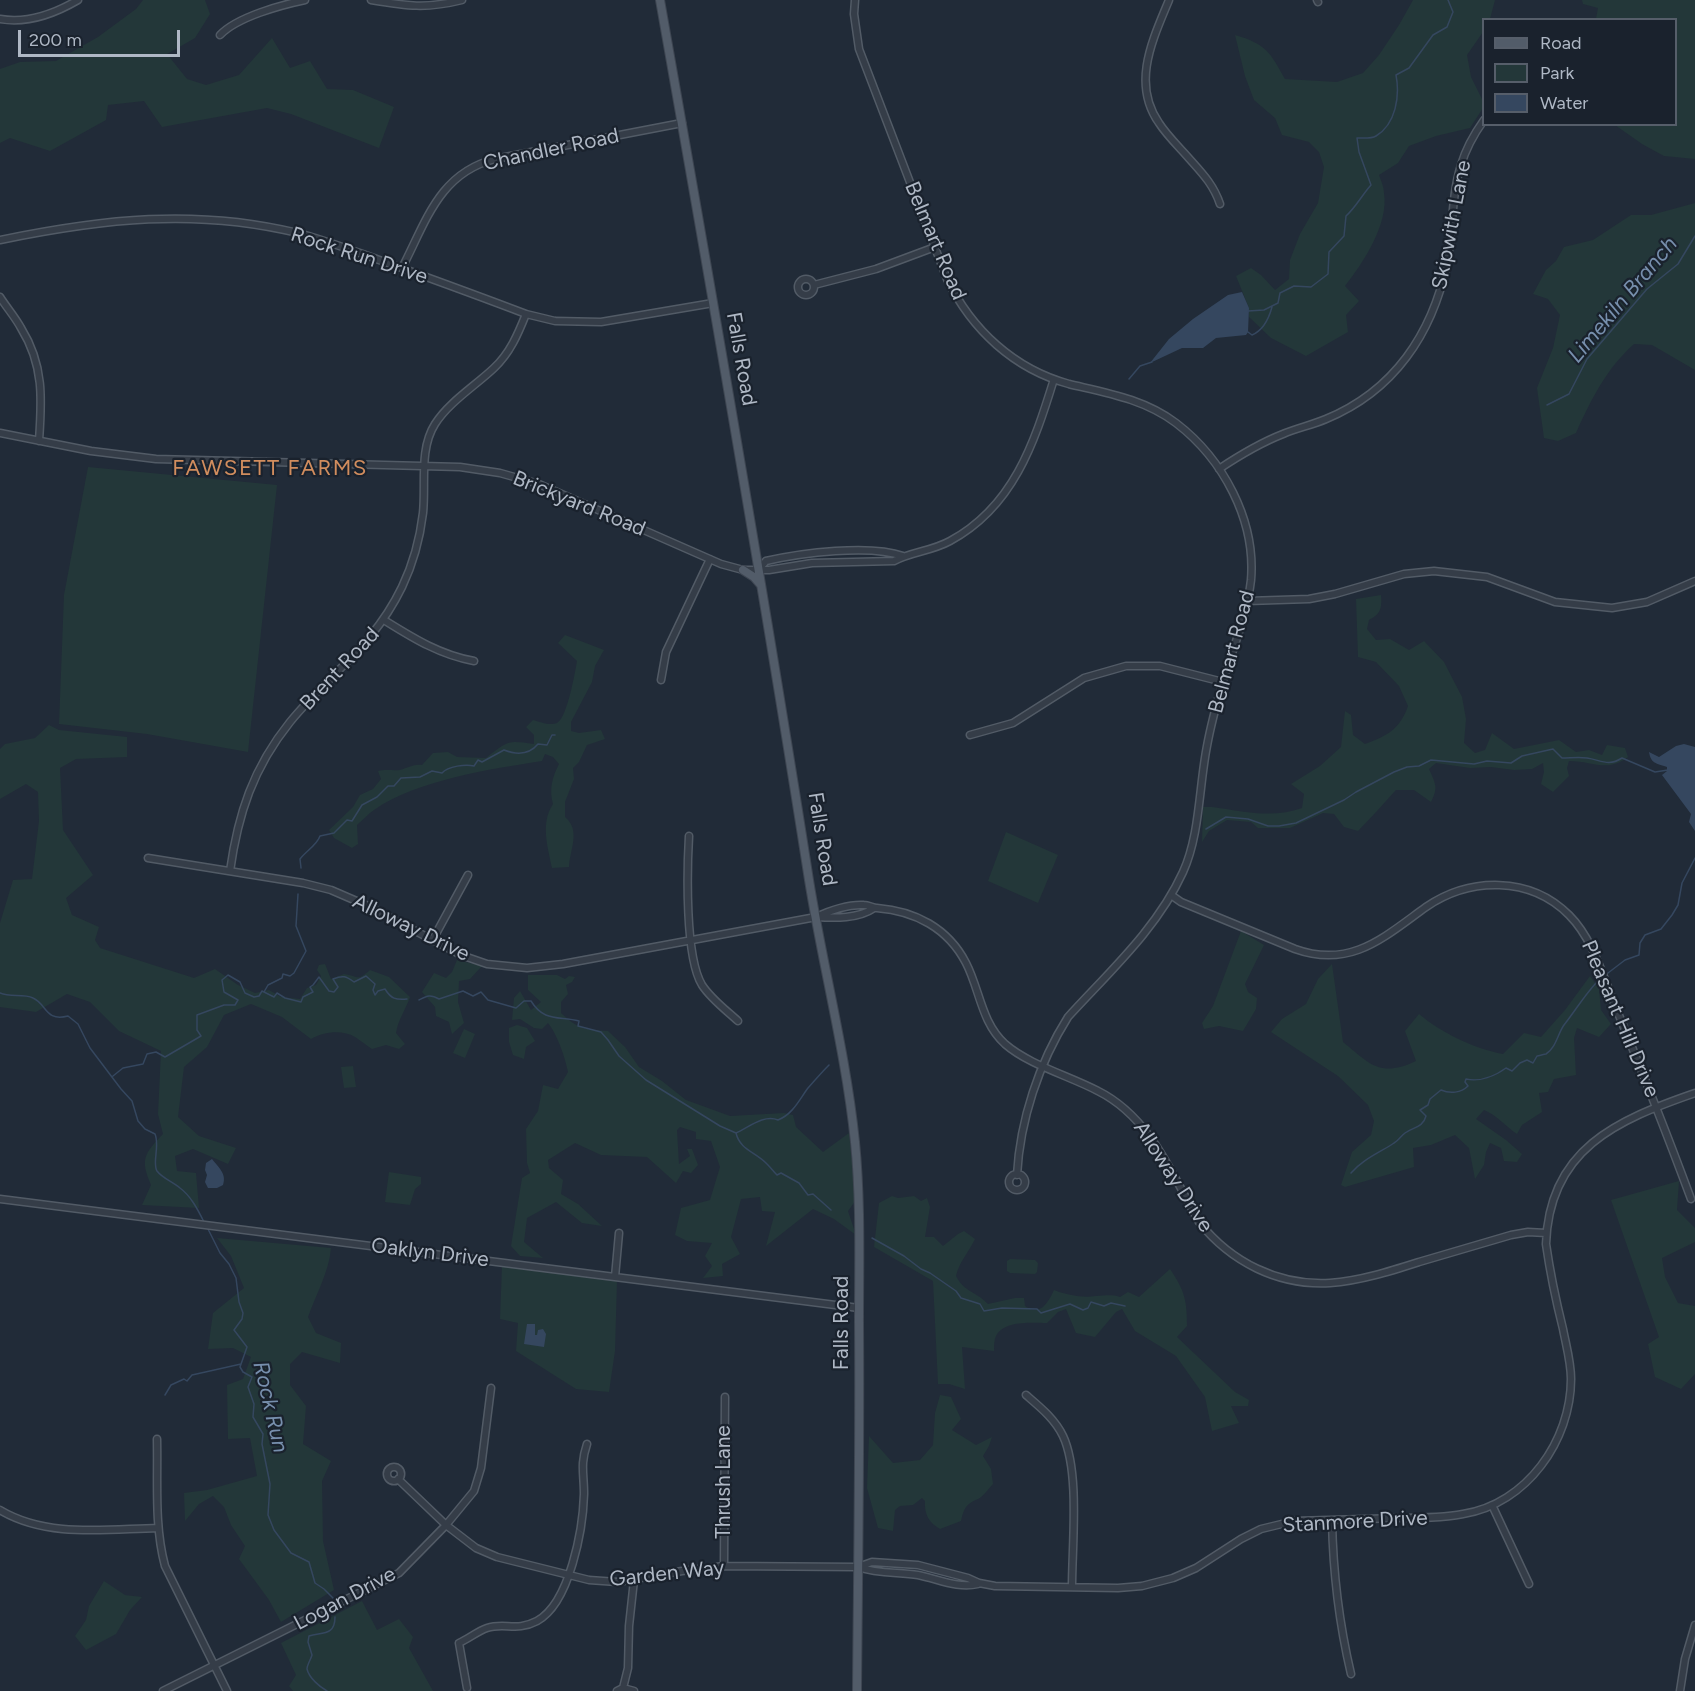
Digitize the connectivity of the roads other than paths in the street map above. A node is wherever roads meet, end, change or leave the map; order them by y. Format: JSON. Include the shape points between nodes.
{"nodes":[{"id":1,"x":78,"y":0,"type":"edge"},
{"id":2,"x":305,"y":0,"type":"edge"},
{"id":3,"x":371,"y":0,"type":"edge"},
{"id":4,"x":462,"y":0,"type":"edge"},
{"id":5,"x":660,"y":0,"type":"edge"},
{"id":6,"x":855,"y":0,"type":"edge"},
{"id":7,"x":1169,"y":0,"type":"edge"},
{"id":8,"x":0,"y":19,"type":"edge"},
{"id":9,"x":220,"y":35,"type":"dead end"},
{"id":10,"x":682,"y":123,"type":"junction"},
{"id":11,"x":1482,"y":123,"type":"edge"},
{"id":12,"x":1220,"y":204,"type":"dead end"},
{"id":13,"x":0,"y":240,"type":"edge"},
{"id":14,"x":935,"y":248,"type":"junction"},
{"id":15,"x":402,"y":268,"type":"junction"},
{"id":16,"x":814,"y":285,"type":"dead end"},
{"id":17,"x":0,"y":297,"type":"edge"},
{"id":18,"x":713,"y":303,"type":"junction"},
{"id":19,"x":526,"y":314,"type":"junction"},
{"id":20,"x":1054,"y":379,"type":"junction"},
{"id":21,"x":0,"y":433,"type":"edge"},
{"id":22,"x":39,"y":441,"type":"junction"},
{"id":23,"x":425,"y":466,"type":"junction"},
{"id":24,"x":1219,"y":469,"type":"junction"},
{"id":25,"x":903,"y":556,"type":"junction"},
{"id":26,"x":710,"y":559,"type":"junction"},
{"id":27,"x":759,"y":569,"type":"junction"},
{"id":28,"x":743,"y":570,"type":"junction"},
{"id":29,"x":1695,"y":581,"type":"edge"},
{"id":30,"x":762,"y":585,"type":"junction"},
{"id":31,"x":1247,"y":601,"type":"junction"},
{"id":32,"x":384,"y":620,"type":"junction"},
{"id":33,"x":474,"y":661,"type":"dead end"},
{"id":34,"x":661,"y":680,"type":"dead end"},
{"id":35,"x":1223,"y":682,"type":"junction"},
{"id":36,"x":970,"y":735,"type":"dead end"},
{"id":37,"x":689,"y":836,"type":"dead end"},
{"id":38,"x":148,"y":858,"type":"dead end"},
{"id":39,"x":230,"y":871,"type":"junction"},
{"id":40,"x":468,"y":875,"type":"dead end"},
{"id":41,"x":1171,"y":895,"type":"junction"},
{"id":42,"x":816,"y":917,"type":"junction"},
{"id":43,"x":690,"y":940,"type":"junction"},
{"id":44,"x":432,"y":941,"type":"junction"},
{"id":45,"x":738,"y":1021,"type":"dead end"},
{"id":46,"x":1042,"y":1065,"type":"junction"},
{"id":47,"x":1695,"y":1093,"type":"edge"},
{"id":48,"x":1657,"y":1107,"type":"junction"},
{"id":49,"x":1017,"y":1175,"type":"dead end"},
{"id":50,"x":1691,"y":1198,"type":"dead end"},
{"id":51,"x":0,"y":1199,"type":"edge"},
{"id":52,"x":620,"y":1233,"type":"dead end"},
{"id":53,"x":1546,"y":1233,"type":"junction"},
{"id":54,"x":615,"y":1277,"type":"junction"},
{"id":55,"x":859,"y":1308,"type":"junction"},
{"id":56,"x":491,"y":1388,"type":"dead end"},
{"id":57,"x":1026,"y":1395,"type":"dead end"},
{"id":58,"x":725,"y":1397,"type":"dead end"},
{"id":59,"x":156,"y":1439,"type":"dead end"},
{"id":60,"x":587,"y":1444,"type":"dead end"},
{"id":61,"x":398,"y":1479,"type":"dead end"},
{"id":62,"x":1492,"y":1505,"type":"junction"},
{"id":63,"x":0,"y":1510,"type":"edge"},
{"id":64,"x":1332,"y":1520,"type":"junction"},
{"id":65,"x":446,"y":1525,"type":"junction"},
{"id":66,"x":158,"y":1528,"type":"junction"},
{"id":67,"x":724,"y":1566,"type":"junction"},
{"id":68,"x":858,"y":1567,"type":"junction"},
{"id":69,"x":568,"y":1574,"type":"junction"},
{"id":70,"x":634,"y":1580,"type":"junction"},
{"id":71,"x":979,"y":1583,"type":"junction"},
{"id":72,"x":1529,"y":1584,"type":"dead end"},
{"id":73,"x":1072,"y":1587,"type":"junction"},
{"id":74,"x":1695,"y":1625,"type":"edge"},
{"id":75,"x":214,"y":1666,"type":"junction"},
{"id":76,"x":1351,"y":1674,"type":"dead end"},
{"id":77,"x":467,"y":1688,"type":"dead end"},
{"id":78,"x":620,"y":1690,"type":"edge"},
{"id":79,"x":163,"y":1691,"type":"edge"},
{"id":80,"x":227,"y":1691,"type":"edge"},
{"id":81,"x":634,"y":1691,"type":"edge"},
{"id":82,"x":857,"y":1691,"type":"edge"},
{"id":83,"x":1680,"y":1691,"type":"edge"}],
"edges":[{"from":1,"to":8,"type":"street","via":[[32,20]]},
{"from":2,"to":9,"type":"street","via":[[243,20]]},
{"from":3,"to":4,"type":"street","via":[[425,7]]},
{"from":5,"to":10,"type":"main road","name":"Falls Road"},
{"from":6,"to":14,"type":"street","name":"Belmart Road","via":[[859,48]]},
{"from":7,"to":12,"type":"street","via":[[1146,64],[1147,94],[1158,123],[1215,188]]},
{"from":10,"to":15,"type":"street","name":"Chandler Road","via":[[495,159],[462,172],[441,193]]},
{"from":10,"to":18,"type":"main road","name":"Falls Road"},
{"from":11,"to":24,"type":"street","name":"Skipwith Lane","via":[[1461,163],[1440,292],[1416,345],[1378,387],[1350,408],[1264,442]]},
{"from":13,"to":15,"type":"street","name":"Rock Run Drive","via":[[96,222],[194,219],[297,233]]},
{"from":14,"to":16,"type":"street"},
{"from":14,"to":20,"type":"street","name":"Belmart Road","via":[[954,294],[980,329],[1015,360]]},
{"from":15,"to":19,"type":"street","name":"Rock Run Drive"},
{"from":17,"to":22,"type":"street","via":[[35,358],[42,396]]},
{"from":18,"to":19,"type":"street","name":"Rock Run Drive","via":[[601,322],[563,322]]},
{"from":18,"to":27,"type":"main road","name":"Falls Road"},
{"from":19,"to":23,"type":"street","name":"Brent Road","via":[[504,357],[435,423],[425,448]]},
{"from":20,"to":24,"type":"street","name":"Belmart Road","via":[[1122,396],[1156,410],[1191,435]]},
{"from":20,"to":25,"type":"street","name":"Brickyard Road","via":[[1030,447],[1004,496],[960,535]]},
{"from":21,"to":22,"type":"street","name":"Brickyard Road"},
{"from":22,"to":23,"type":"street","name":"Brickyard Road","via":[[156,459]]},
{"from":23,"to":26,"type":"street","name":"Brickyard Road","via":[[483,469],[519,477]]},
{"from":23,"to":32,"type":"street","name":"Brent Road","via":[[423,512],[416,547],[403,586]]},
{"from":24,"to":31,"type":"street","name":"Belmart Road","via":[[1236,499],[1246,530],[1251,564]]},
{"from":25,"to":27,"type":"street","name":"Brickyard Road","via":[[894,561]]},
{"from":25,"to":27,"type":"street","name":"Brickyard Road","via":[[893,552],[810,554],[766,561]]},
{"from":26,"to":28,"type":"street","name":"Brickyard Road"},
{"from":26,"to":34,"type":"street","via":[[666,652]]},
{"from":27,"to":28,"type":"street","name":"Brickyard Road"},
{"from":27,"to":30,"type":"main road","name":"Falls Road"},
{"from":28,"to":30,"type":"main road"},
{"from":29,"to":31,"type":"street","via":[[1647,602],[1612,608],[1555,602],[1487,577],[1434,571],[1404,574],[1309,599]]},
{"from":30,"to":42,"type":"main road","name":"Falls Road"},
{"from":31,"to":35,"type":"street","name":"Belmart Road"},
{"from":32,"to":33,"type":"street","via":[[430,648]]},
{"from":32,"to":39,"type":"street","name":"Brent Road","via":[[359,652],[292,720],[265,758],[242,810]]},
{"from":35,"to":36,"type":"street","via":[[1160,666],[1126,666],[1084,678],[1013,723]]},
{"from":35,"to":41,"type":"street","name":"Belmart Road","via":[[1207,746],[1192,844]]},
{"from":37,"to":43,"type":"street"},
{"from":38,"to":39,"type":"street","name":"Alloway Drive"},
{"from":39,"to":44,"type":"street","name":"Alloway Drive","via":[[331,890]]},
{"from":40,"to":44,"type":"street"},
{"from":41,"to":46,"type":"street","name":"Belmart Road","via":[[1150,927],[1068,1017]]},
{"from":41,"to":48,"type":"street","name":"Pleasant Hill Drive","via":[[1295,949],[1332,955],[1363,949],[1464,888],[1508,885],[1541,896],[1569,915],[1588,941]]},
{"from":42,"to":43,"type":"street","name":"Alloway Drive"},
{"from":42,"to":46,"type":"street","name":"Alloway Drive","via":[[832,909],[865,905],[900,911],[940,930],[966,963],[990,1027],[1016,1052]]},
{"from":42,"to":55,"type":"main road","name":"Falls Road","via":[[854,1137]]},
{"from":43,"to":44,"type":"street","name":"Alloway Drive","via":[[527,968],[487,963]]},
{"from":43,"to":45,"type":"street","via":[[702,985]]},
{"from":46,"to":49,"type":"street","name":"Belmart Road","via":[[1022,1136]]},
{"from":46,"to":53,"type":"street","name":"Alloway Drive","via":[[1100,1092],[1126,1110],[1153,1139],[1208,1234],[1241,1262],[1275,1276],[1307,1282],[1354,1280],[1512,1235]]},
{"from":47,"to":48,"type":"street","name":"Stanmore Drive"},
{"from":48,"to":50,"type":"street","name":"Pleasant Hill Drive"},
{"from":48,"to":53,"type":"street","name":"Stanmore Drive","via":[[1609,1129],[1578,1156],[1554,1198]]},
{"from":51,"to":54,"type":"street","name":"Oaklyn Drive"},
{"from":52,"to":54,"type":"street"},
{"from":53,"to":62,"type":"street","name":"Stanmore Drive","via":[[1570,1365],[1570,1394],[1563,1425],[1540,1468],[1520,1488]]},
{"from":54,"to":55,"type":"street","name":"Oaklyn Drive"},
{"from":55,"to":68,"type":"main road","name":"Falls Road"},
{"from":56,"to":65,"type":"street","name":"Logan Drive","via":[[478,1482],[468,1501]]},
{"from":57,"to":73,"type":"street","via":[[1055,1423],[1070,1456]]},
{"from":58,"to":67,"type":"street","name":"Thrush Lane"},
{"from":59,"to":66,"type":"street"},
{"from":60,"to":69,"type":"street","via":[[582,1461],[581,1524]]},
{"from":61,"to":65,"type":"street","name":"Garden Way"},
{"from":62,"to":64,"type":"street","name":"Stanmore Drive","via":[[1463,1515]]},
{"from":62,"to":72,"type":"street"},
{"from":63,"to":66,"type":"street","via":[[28,1523],[54,1528]]},
{"from":64,"to":73,"type":"street","name":"Stanmore Drive","via":[[1294,1521],[1261,1529],[1171,1579],[1118,1588]]},
{"from":64,"to":76,"type":"street","via":[[1337,1596]]},
{"from":65,"to":69,"type":"street","name":"Garden Way","via":[[485,1553]]},
{"from":65,"to":75,"type":"street","name":"Logan Drive","via":[[391,1579]]},
{"from":66,"to":75,"type":"street","via":[[165,1566]]},
{"from":67,"to":68,"type":"street","name":"Garden Way"},
{"from":67,"to":70,"type":"street","name":"Garden Way"},
{"from":68,"to":71,"type":"street","name":"Stanmore Drive","via":[[872,1572],[918,1575],[966,1587]]},
{"from":68,"to":71,"type":"street","name":"Stanmore Drive","via":[[872,1562],[918,1565]]},
{"from":68,"to":82,"type":"main road","name":"Falls Road"},
{"from":69,"to":70,"type":"street","name":"Garden Way","via":[[603,1582]]},
{"from":69,"to":77,"type":"street","via":[[559,1598],[538,1620],[521,1627],[488,1628],[459,1644]]},
{"from":70,"to":78,"type":"street","via":[[628,1668]]},
{"from":71,"to":73,"type":"street","name":"Stanmore Drive"},
{"from":74,"to":83,"type":"street"},
{"from":75,"to":79,"type":"street","name":"Logan Drive"},
{"from":75,"to":80,"type":"street"},
{"from":78,"to":81,"type":"street"}]}
